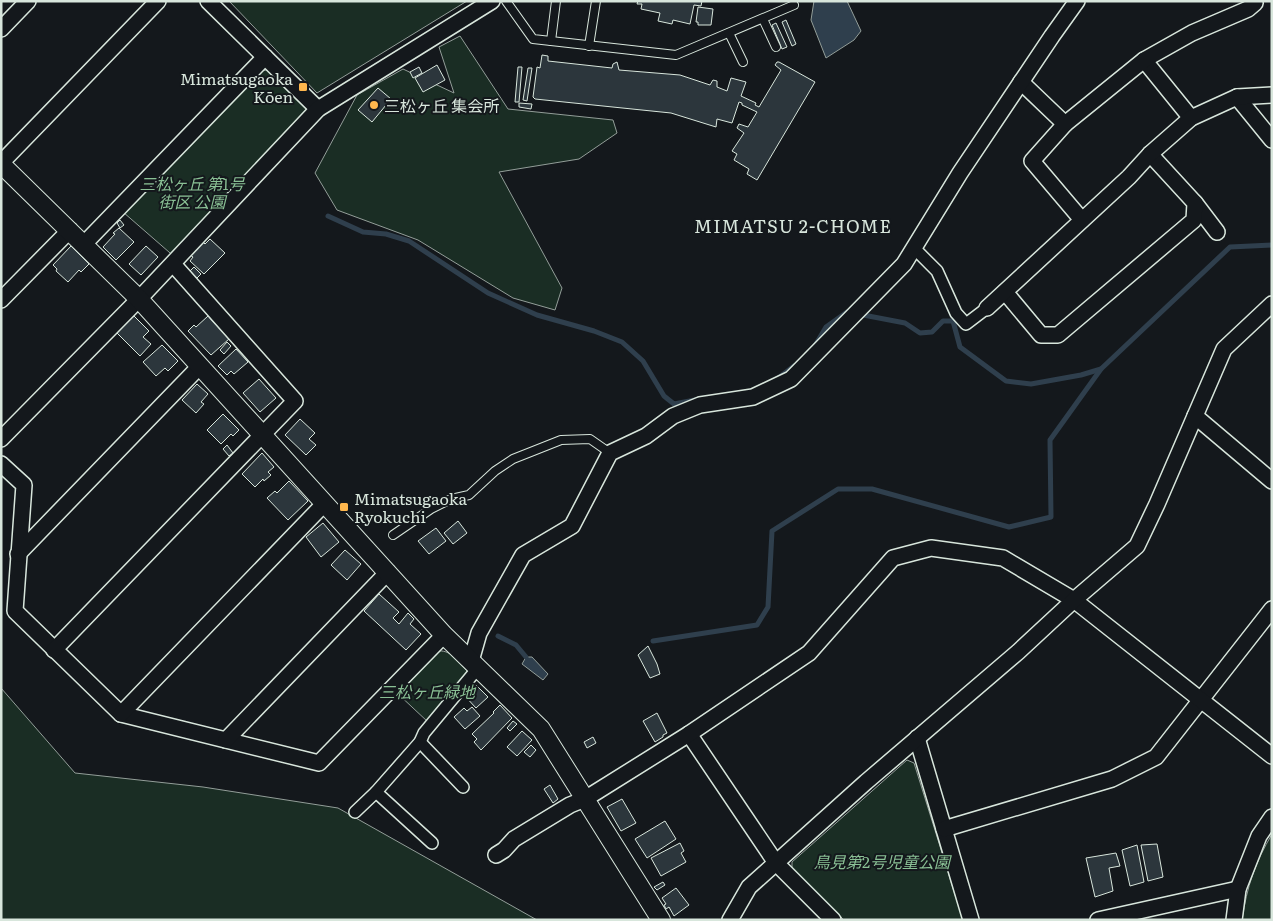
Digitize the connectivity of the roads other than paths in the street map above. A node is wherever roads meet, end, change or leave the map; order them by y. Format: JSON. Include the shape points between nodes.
{"nodes":[{"id":1,"x":28,"y":1,"type":"edge"},
{"id":2,"x":158,"y":1,"type":"edge"},
{"id":3,"x":208,"y":1,"type":"edge"},
{"id":4,"x":492,"y":1,"type":"edge"},
{"id":5,"x":506,"y":1,"type":"edge"},
{"id":6,"x":556,"y":1,"type":"edge"},
{"id":7,"x":596,"y":1,"type":"edge"},
{"id":8,"x":1078,"y":1,"type":"edge"},
{"id":9,"x":1255,"y":3,"type":"dead end"},
{"id":10,"x":794,"y":5,"type":"dead end"},
{"id":11,"x":763,"y":18,"type":"junction"},
{"id":12,"x":1,"y":30,"type":"edge"},
{"id":13,"x":729,"y":33,"type":"junction"},
{"id":14,"x":551,"y":42,"type":"junction"},
{"id":15,"x":589,"y":46,"type":"junction"},
{"id":16,"x":776,"y":47,"type":"dead end"},
{"id":17,"x":265,"y":57,"type":"junction"},
{"id":18,"x":1144,"y":60,"type":"junction"},
{"id":19,"x":743,"y":62,"type":"dead end"},
{"id":20,"x":1021,"y":82,"type":"junction"},
{"id":21,"x":1272,"y":94,"type":"edge"},
{"id":22,"x":1237,"y":97,"type":"junction"},
{"id":23,"x":318,"y":109,"type":"junction"},
{"id":24,"x":1191,"y":118,"type":"junction"},
{"id":25,"x":1065,"y":124,"type":"junction"},
{"id":26,"x":1272,"y":140,"type":"edge"},
{"id":27,"x":1150,"y":154,"type":"junction"},
{"id":28,"x":1,"y":164,"type":"edge"},
{"id":29,"x":1195,"y":203,"type":"junction"},
{"id":30,"x":1082,"y":220,"type":"junction"},
{"id":31,"x":70,"y":230,"type":"junction"},
{"id":32,"x":1217,"y":232,"type":"dead end"},
{"id":33,"x":84,"y":244,"type":"junction"},
{"id":34,"x":914,"y":248,"type":"junction"},
{"id":35,"x":173,"y":264,"type":"junction"},
{"id":36,"x":1005,"y":292,"type":"junction"},
{"id":37,"x":139,"y":299,"type":"junction"},
{"id":38,"x":1,"y":300,"type":"edge"},
{"id":39,"x":1272,"y":304,"type":"edge"},
{"id":40,"x":987,"y":308,"type":"joint"},
{"id":41,"x":200,"y":366,"type":"junction"},
{"id":42,"x":1195,"y":416,"type":"junction"},
{"id":43,"x":263,"y":434,"type":"junction"},
{"id":44,"x":1,"y":439,"type":"edge"},
{"id":45,"x":610,"y":453,"type":"junction"},
{"id":46,"x":1,"y":464,"type":"edge"},
{"id":47,"x":1272,"y":481,"type":"edge"},
{"id":48,"x":325,"y":502,"type":"junction"},
{"id":49,"x":392,"y":535,"type":"dead end"},
{"id":50,"x":18,"y":554,"type":"junction"},
{"id":51,"x":388,"y":572,"type":"junction"},
{"id":52,"x":1074,"y":600,"type":"junction"},
{"id":53,"x":1272,"y":609,"type":"edge"},
{"id":54,"x":444,"y":635,"type":"junction"},
{"id":55,"x":54,"y":650,"type":"junction"},
{"id":56,"x":474,"y":664,"type":"junction"},
{"id":57,"x":1200,"y":699,"type":"junction"},
{"id":58,"x":121,"y":714,"type":"junction"},
{"id":59,"x":689,"y":734,"type":"junction"},
{"id":60,"x":917,"y":738,"type":"junction"},
{"id":61,"x":226,"y":740,"type":"junction"},
{"id":62,"x":420,"y":742,"type":"junction"},
{"id":63,"x":1272,"y":756,"type":"edge"},
{"id":64,"x":463,"y":786,"type":"dead end"},
{"id":65,"x":376,"y":792,"type":"junction"},
{"id":66,"x":585,"y":799,"type":"junction"},
{"id":67,"x":355,"y":812,"type":"dead end"},
{"id":68,"x":1272,"y":817,"type":"edge"},
{"id":69,"x":944,"y":829,"type":"junction"},
{"id":70,"x":432,"y":843,"type":"dead end"},
{"id":71,"x":496,"y":856,"type":"dead end"},
{"id":72,"x":776,"y":864,"type":"junction"},
{"id":73,"x":1238,"y":889,"type":"junction"},
{"id":74,"x":661,"y":920,"type":"edge"},
{"id":75,"x":730,"y":920,"type":"edge"},
{"id":76,"x":833,"y":920,"type":"edge"},
{"id":77,"x":971,"y":920,"type":"edge"},
{"id":78,"x":1098,"y":920,"type":"edge"},
{"id":79,"x":1234,"y":920,"type":"edge"}],
"edges":[{"from":1,"to":12,"type":"street"},
{"from":2,"to":28,"type":"street"},
{"from":3,"to":17,"type":"street"},
{"from":4,"to":23,"type":"street"},
{"from":5,"to":14,"type":"lane","via":[[532,39]]},
{"from":6,"to":14,"type":"lane"},
{"from":7,"to":15,"type":"lane"},
{"from":8,"to":20,"type":"street"},
{"from":9,"to":18,"type":"street"},
{"from":10,"to":11,"type":"lane"},
{"from":11,"to":13,"type":"lane"},
{"from":11,"to":16,"type":"lane"},
{"from":13,"to":15,"type":"lane","via":[[676,55]]},
{"from":13,"to":19,"type":"lane"},
{"from":14,"to":15,"type":"lane"},
{"from":17,"to":23,"type":"street"},
{"from":17,"to":33,"type":"street"},
{"from":18,"to":24,"type":"street"},
{"from":18,"to":25,"type":"street"},
{"from":20,"to":25,"type":"street"},
{"from":20,"to":34,"type":"street"},
{"from":21,"to":22,"type":"street"},
{"from":22,"to":24,"type":"street"},
{"from":22,"to":26,"type":"street"},
{"from":23,"to":35,"type":"street"},
{"from":24,"to":27,"type":"street"},
{"from":25,"to":30,"type":"street","via":[[1032,160]]},
{"from":27,"to":29,"type":"street"},
{"from":27,"to":30,"type":"street"},
{"from":28,"to":31,"type":"street"},
{"from":29,"to":32,"type":"street"},
{"from":29,"to":36,"type":"street","via":[[1194,220],[1058,335],[1041,335]]},
{"from":30,"to":36,"type":"street"},
{"from":31,"to":33,"type":"street"},
{"from":31,"to":38,"type":"street"},
{"from":33,"to":37,"type":"street"},
{"from":34,"to":40,"type":"street","via":[[937,272],[956,313],[966,324]]},
{"from":34,"to":45,"type":"street","via":[[904,264],[791,380],[753,397],[700,405],[673,416],[646,436]]},
{"from":35,"to":37,"type":"street"},
{"from":35,"to":43,"type":"street","via":[[295,401]]},
{"from":36,"to":40,"type":"street"},
{"from":37,"to":41,"type":"street"},
{"from":37,"to":44,"type":"street"},
{"from":39,"to":42,"type":"street","via":[[1224,349]]},
{"from":41,"to":43,"type":"street"},
{"from":41,"to":50,"type":"street"},
{"from":42,"to":47,"type":"street"},
{"from":42,"to":52,"type":"street","via":[[1136,546]]},
{"from":43,"to":48,"type":"street"},
{"from":43,"to":55,"type":"street"},
{"from":45,"to":49,"type":"lane","via":[[590,439],[561,440],[538,448],[513,458],[469,495],[431,509]]},
{"from":45,"to":56,"type":"street","via":[[572,526],[523,555],[479,633]]},
{"from":46,"to":50,"type":"street","via":[[24,485]]},
{"from":48,"to":51,"type":"street"},
{"from":48,"to":58,"type":"street"},
{"from":50,"to":55,"type":"street","via":[[15,611]]},
{"from":51,"to":54,"type":"street"},
{"from":51,"to":61,"type":"street"},
{"from":52,"to":57,"type":"street"},
{"from":52,"to":59,"type":"street","via":[[1004,558],[930,548],[893,558],[809,653]]},
{"from":52,"to":60,"type":"street"},
{"from":53,"to":57,"type":"street"},
{"from":54,"to":56,"type":"street"},
{"from":54,"to":61,"type":"street","via":[[319,763]]},
{"from":55,"to":58,"type":"street"},
{"from":56,"to":62,"type":"street"},
{"from":56,"to":66,"type":"street","via":[[541,729]]},
{"from":57,"to":63,"type":"street"},
{"from":57,"to":69,"type":"street","via":[[1156,757],[1112,779]]},
{"from":58,"to":61,"type":"street"},
{"from":59,"to":66,"type":"street"},
{"from":59,"to":72,"type":"street"},
{"from":60,"to":69,"type":"street"},
{"from":60,"to":72,"type":"street"},
{"from":62,"to":64,"type":"street"},
{"from":62,"to":65,"type":"street"},
{"from":65,"to":67,"type":"street"},
{"from":65,"to":70,"type":"street"},
{"from":66,"to":71,"type":"street","via":[[514,839]]},
{"from":66,"to":74,"type":"street"},
{"from":68,"to":73,"type":"street","via":[[1259,836]]},
{"from":69,"to":77,"type":"street"},
{"from":72,"to":75,"type":"street","via":[[749,887]]},
{"from":72,"to":76,"type":"street"},
{"from":73,"to":78,"type":"street"},
{"from":73,"to":79,"type":"street"}]}
